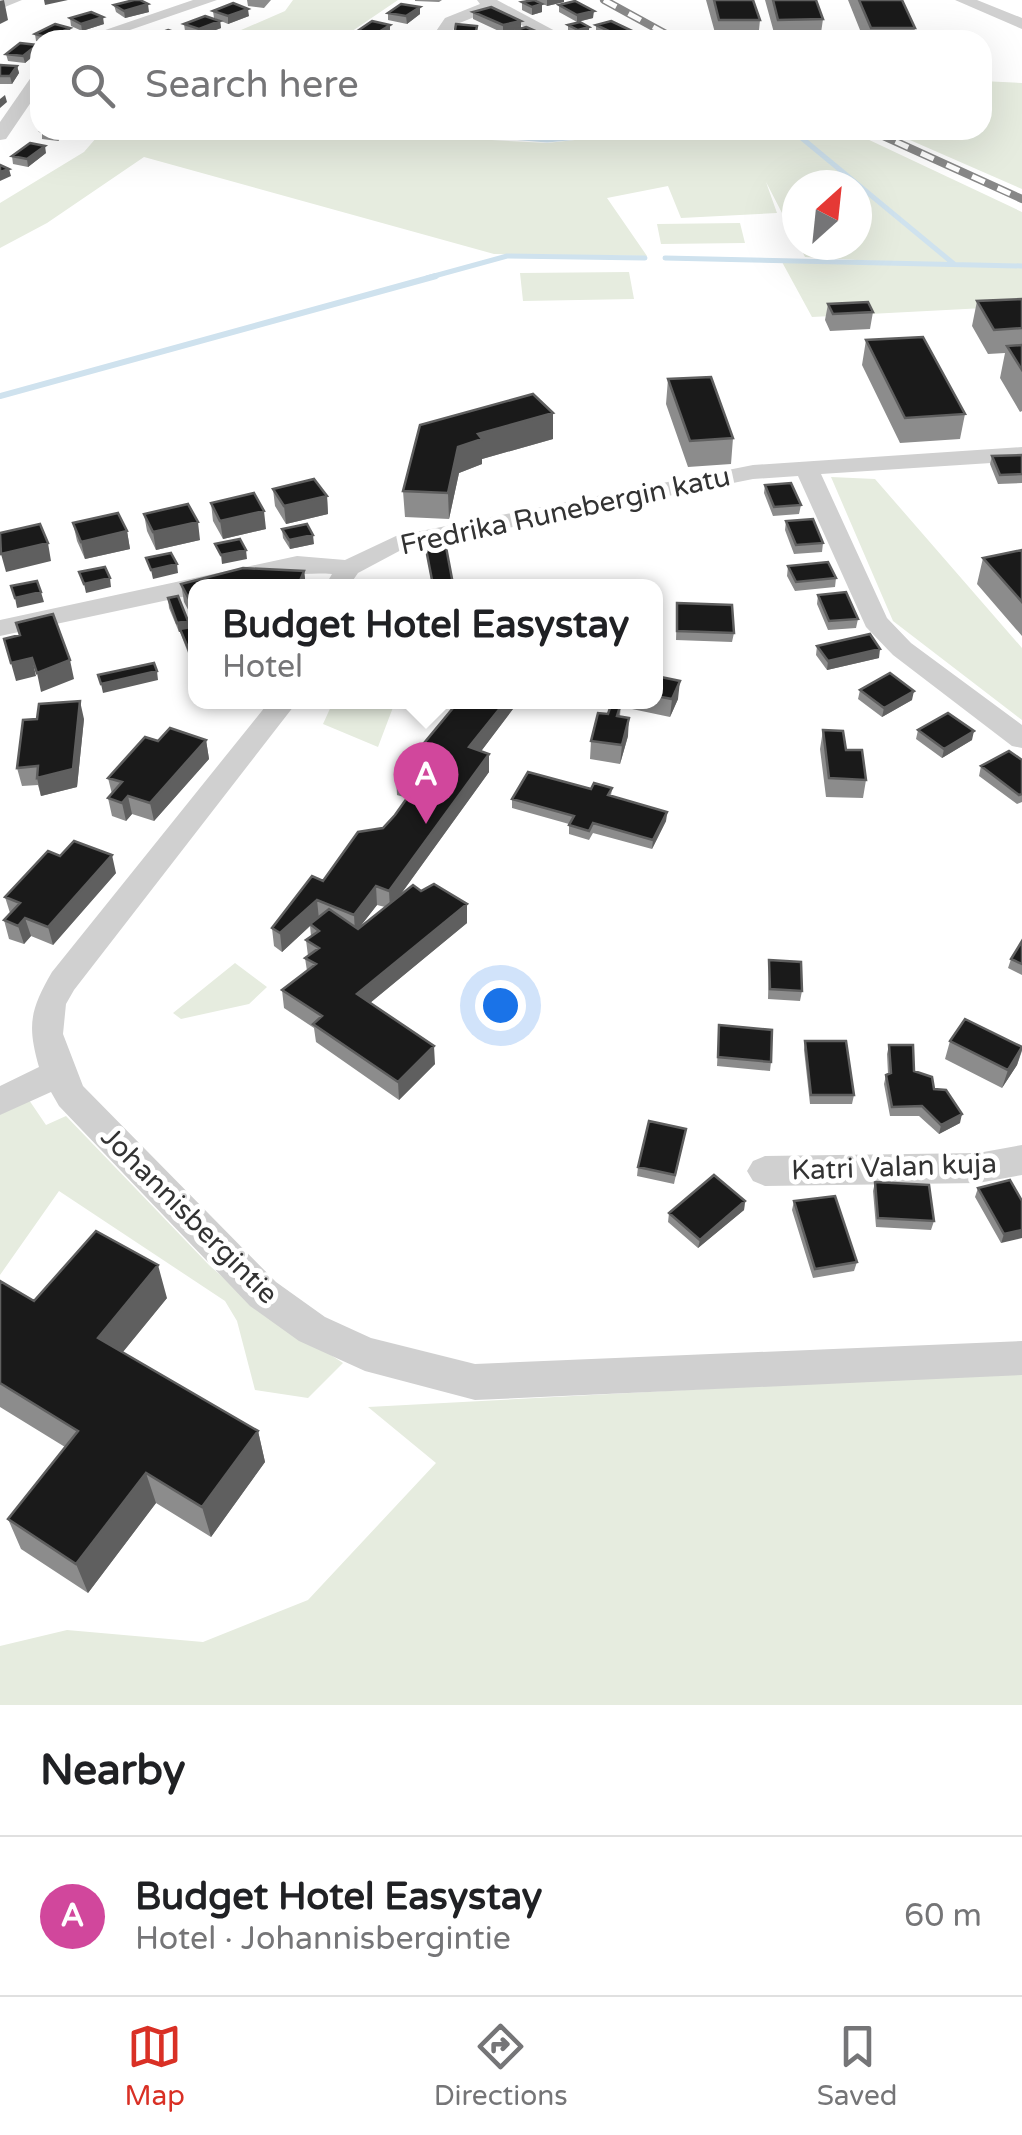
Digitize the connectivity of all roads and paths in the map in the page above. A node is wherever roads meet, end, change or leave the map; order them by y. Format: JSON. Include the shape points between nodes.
{"nodes":[{"id":1,"x":14,"y":0,"type":"edge"},
{"id":2,"x":208,"y":0,"type":"edge"},
{"id":3,"x":964,"y":0,"type":"edge"},
{"id":4,"x":489,"y":2,"type":"edge"},
{"id":5,"x":0,"y":4,"type":"edge"},
{"id":6,"x":1022,"y":24,"type":"edge"},
{"id":7,"x":115,"y":30,"type":"edge"},
{"id":8,"x":445,"y":30,"type":"edge"},
{"id":9,"x":544,"y":30,"type":"edge"},
{"id":10,"x":30,"y":91,"type":"edge"},
{"id":11,"x":0,"y":94,"type":"edge"},
{"id":12,"x":26,"y":96,"type":"junction"},
{"id":13,"x":0,"y":135,"type":"edge"},
{"id":14,"x":1022,"y":454,"type":"edge"},
{"id":15,"x":807,"y":469,"type":"junction"},
{"id":16,"x":343,"y":578,"type":"edge"},
{"id":17,"x":227,"y":579,"type":"edge"},
{"id":18,"x":188,"y":587,"type":"edge"},
{"id":19,"x":0,"y":628,"type":"edge"},
{"id":20,"x":277,"y":709,"type":"edge"},
{"id":21,"x":1022,"y":740,"type":"edge"},
{"id":22,"x":58,"y":1072,"type":"junction"},
{"id":23,"x":0,"y":1101,"type":"edge"},
{"id":24,"x":1022,"y":1160,"type":"edge"},
{"id":25,"x":765,"y":1171,"type":"dead end"},
{"id":26,"x":1022,"y":1358,"type":"edge"}],
"edges":[{"from":1,"to":5,"type":"street"},
{"from":2,"to":7,"type":"street"},
{"from":3,"to":6,"type":"street"},
{"from":4,"to":8,"type":"street"},
{"from":4,"to":9,"type":"street"},
{"from":10,"to":12,"type":"street"},
{"from":11,"to":12,"type":"street"},
{"from":12,"to":13,"type":"street"},
{"from":14,"to":15,"type":"street","name":"Fredrika Runebergin katu"},
{"from":15,"to":16,"type":"street","name":"Fredrika Runebergin katu","via":[[709,478],[396,543]]},
{"from":15,"to":21,"type":"street","via":[[875,621]]},
{"from":16,"to":17,"type":"street","name":"Fredrika Runebergin katu","via":[[297,564]]},
{"from":18,"to":19,"type":"street","name":"Fredrika Runebergin katu"},
{"from":20,"to":22,"type":"street","name":"Johannisbergintie","via":[[63,981],[46,1018]]},
{"from":22,"to":23,"type":"street"},
{"from":22,"to":26,"type":"street","name":"Johannisbergintie","via":[[72,1096],[263,1294],[312,1329],[424,1372],[475,1382]]},
{"from":24,"to":25,"type":"street","name":"Katri Valan kuja","via":[[978,1168]]}]}
